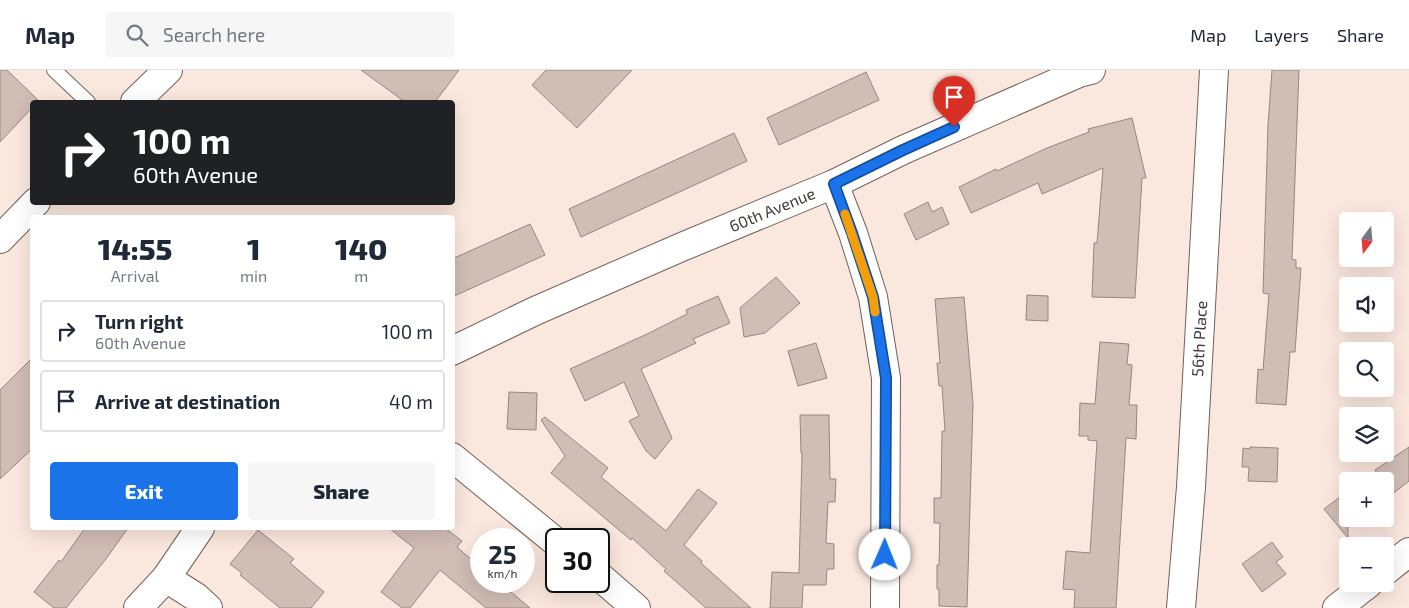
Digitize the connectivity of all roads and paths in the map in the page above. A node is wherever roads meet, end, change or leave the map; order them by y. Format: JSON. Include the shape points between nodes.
{"nodes":[{"id":1,"x":54,"y":70,"type":"edge"},
{"id":2,"x":1091,"y":70,"type":"edge"},
{"id":3,"x":1214,"y":70,"type":"edge"},
{"id":4,"x":157,"y":74,"type":"edge"},
{"id":5,"x":86,"y":100,"type":"edge"},
{"id":6,"x":137,"y":100,"type":"edge"},
{"id":7,"x":834,"y":184,"type":"junction"},
{"id":8,"x":33,"y":205,"type":"edge"},
{"id":9,"x":0,"y":239,"type":"edge"},
{"id":10,"x":455,"y":350,"type":"edge"},
{"id":11,"x":455,"y":458,"type":"edge"},
{"id":12,"x":199,"y":530,"type":"edge"},
{"id":13,"x":545,"y":533,"type":"edge"},
{"id":14,"x":1409,"y":552,"type":"edge"},
{"id":15,"x":1394,"y":564,"type":"edge"},
{"id":16,"x":166,"y":578,"type":"junction"},
{"id":17,"x":610,"y":586,"type":"edge"},
{"id":18,"x":1358,"y":592,"type":"edge"},
{"id":19,"x":138,"y":608,"type":"edge"},
{"id":20,"x":208,"y":608,"type":"edge"},
{"id":21,"x":636,"y":608,"type":"edge"},
{"id":22,"x":885,"y":608,"type":"edge"},
{"id":23,"x":1181,"y":608,"type":"edge"},
{"id":24,"x":1337,"y":608,"type":"edge"}],
"edges":[{"from":1,"to":5,"type":"lane"},
{"from":2,"to":7,"type":"street","name":"60th Avenue","via":[[963,123]]},
{"from":3,"to":23,"type":"street","name":"56th Place","via":[[1191,487]]},
{"from":4,"to":6,"type":"street"},
{"from":7,"to":10,"type":"street","name":"60th Avenue","via":[[544,307]]},
{"from":7,"to":22,"type":"street","via":[[873,297],[886,378]]},
{"from":8,"to":9,"type":"street"},
{"from":11,"to":13,"type":"street"},
{"from":12,"to":16,"type":"street"},
{"from":14,"to":15,"type":"street"},
{"from":16,"to":19,"type":"street"},
{"from":16,"to":20,"type":"street"},
{"from":17,"to":21,"type":"street"},
{"from":18,"to":24,"type":"street"}]}
